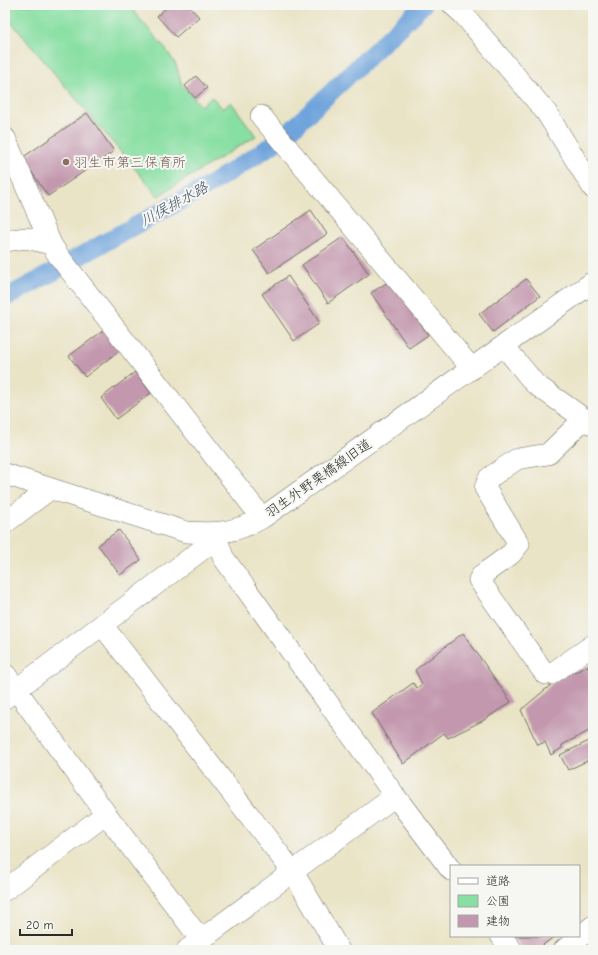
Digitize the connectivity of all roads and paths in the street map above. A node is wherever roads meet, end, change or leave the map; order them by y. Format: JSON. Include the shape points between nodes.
{"nodes":[{"id":1,"x":453,"y":5,"type":"edge"},
{"id":2,"x":261,"y":116,"type":"dead end"},
{"id":3,"x":5,"y":138,"type":"edge"},
{"id":4,"x":593,"y":188,"type":"edge"},
{"id":5,"x":5,"y":241,"type":"edge"},
{"id":6,"x":59,"y":256,"type":"junction"},
{"id":7,"x":593,"y":282,"type":"edge"},
{"id":8,"x":504,"y":346,"type":"junction"},
{"id":9,"x":472,"y":369,"type":"junction"},
{"id":10,"x":589,"y":422,"type":"edge"},
{"id":11,"x":5,"y":474,"type":"edge"},
{"id":12,"x":50,"y":489,"type":"junction"},
{"id":13,"x":262,"y":518,"type":"junction"},
{"id":14,"x":5,"y":523,"type":"edge"},
{"id":15,"x":215,"y":534,"type":"junction"},
{"id":16,"x":102,"y":626,"type":"junction"},
{"id":17,"x":593,"y":644,"type":"edge"},
{"id":18,"x":9,"y":688,"type":"edge"},
{"id":19,"x":395,"y":796,"type":"junction"},
{"id":20,"x":106,"y":814,"type":"junction"},
{"id":21,"x":450,"y":869,"type":"edge"},
{"id":22,"x":293,"y":872,"type":"junction"},
{"id":23,"x":5,"y":890,"type":"edge"},
{"id":24,"x":593,"y":926,"type":"edge"},
{"id":25,"x":502,"y":937,"type":"edge"},
{"id":26,"x":580,"y":937,"type":"edge"},
{"id":27,"x":580,"y":937,"type":"edge"},
{"id":28,"x":194,"y":945,"type":"edge"},
{"id":29,"x":338,"y":950,"type":"edge"},
{"id":30,"x":512,"y":950,"type":"edge"},
{"id":31,"x":564,"y":950,"type":"edge"}],
"edges":[{"from":1,"to":4,"type":"street","via":[[546,112]]},
{"from":2,"to":9,"type":"street"},
{"from":3,"to":6,"type":"street"},
{"from":5,"to":6,"type":"street","via":[[26,238]]},
{"from":6,"to":13,"type":"street"},
{"from":7,"to":8,"type":"street","name":"羽生外野栗橋線旧道"},
{"from":8,"to":9,"type":"street","name":"羽生外野栗橋線旧道"},
{"from":8,"to":10,"type":"street","via":[[535,384]]},
{"from":9,"to":13,"type":"street","name":"羽生外野栗橋線旧道"},
{"from":10,"to":17,"type":"street","via":[[548,454],[512,461],[488,478],[484,488],[520,544],[479,580],[545,674],[551,674]]},
{"from":11,"to":12,"type":"street","name":"羽生外野栗橋線旧道"},
{"from":12,"to":14,"type":"street"},
{"from":12,"to":15,"type":"street","name":"羽生外野栗橋線旧道","via":[[162,526],[186,532]]},
{"from":13,"to":15,"type":"street","name":"羽生外野栗橋線旧道","via":[[234,531]]},
{"from":15,"to":16,"type":"street","via":[[204,548]]},
{"from":15,"to":19,"type":"street","via":[[224,557]]},
{"from":16,"to":18,"type":"street"},
{"from":16,"to":22,"type":"street"},
{"from":18,"to":20,"type":"street"},
{"from":19,"to":21,"type":"street"},
{"from":19,"to":22,"type":"street"},
{"from":20,"to":23,"type":"street"},
{"from":20,"to":28,"type":"street"},
{"from":22,"to":28,"type":"street"},
{"from":22,"to":29,"type":"street"},
{"from":24,"to":27,"type":"street"},
{"from":25,"to":30,"type":"street"},
{"from":26,"to":31,"type":"street"}]}
